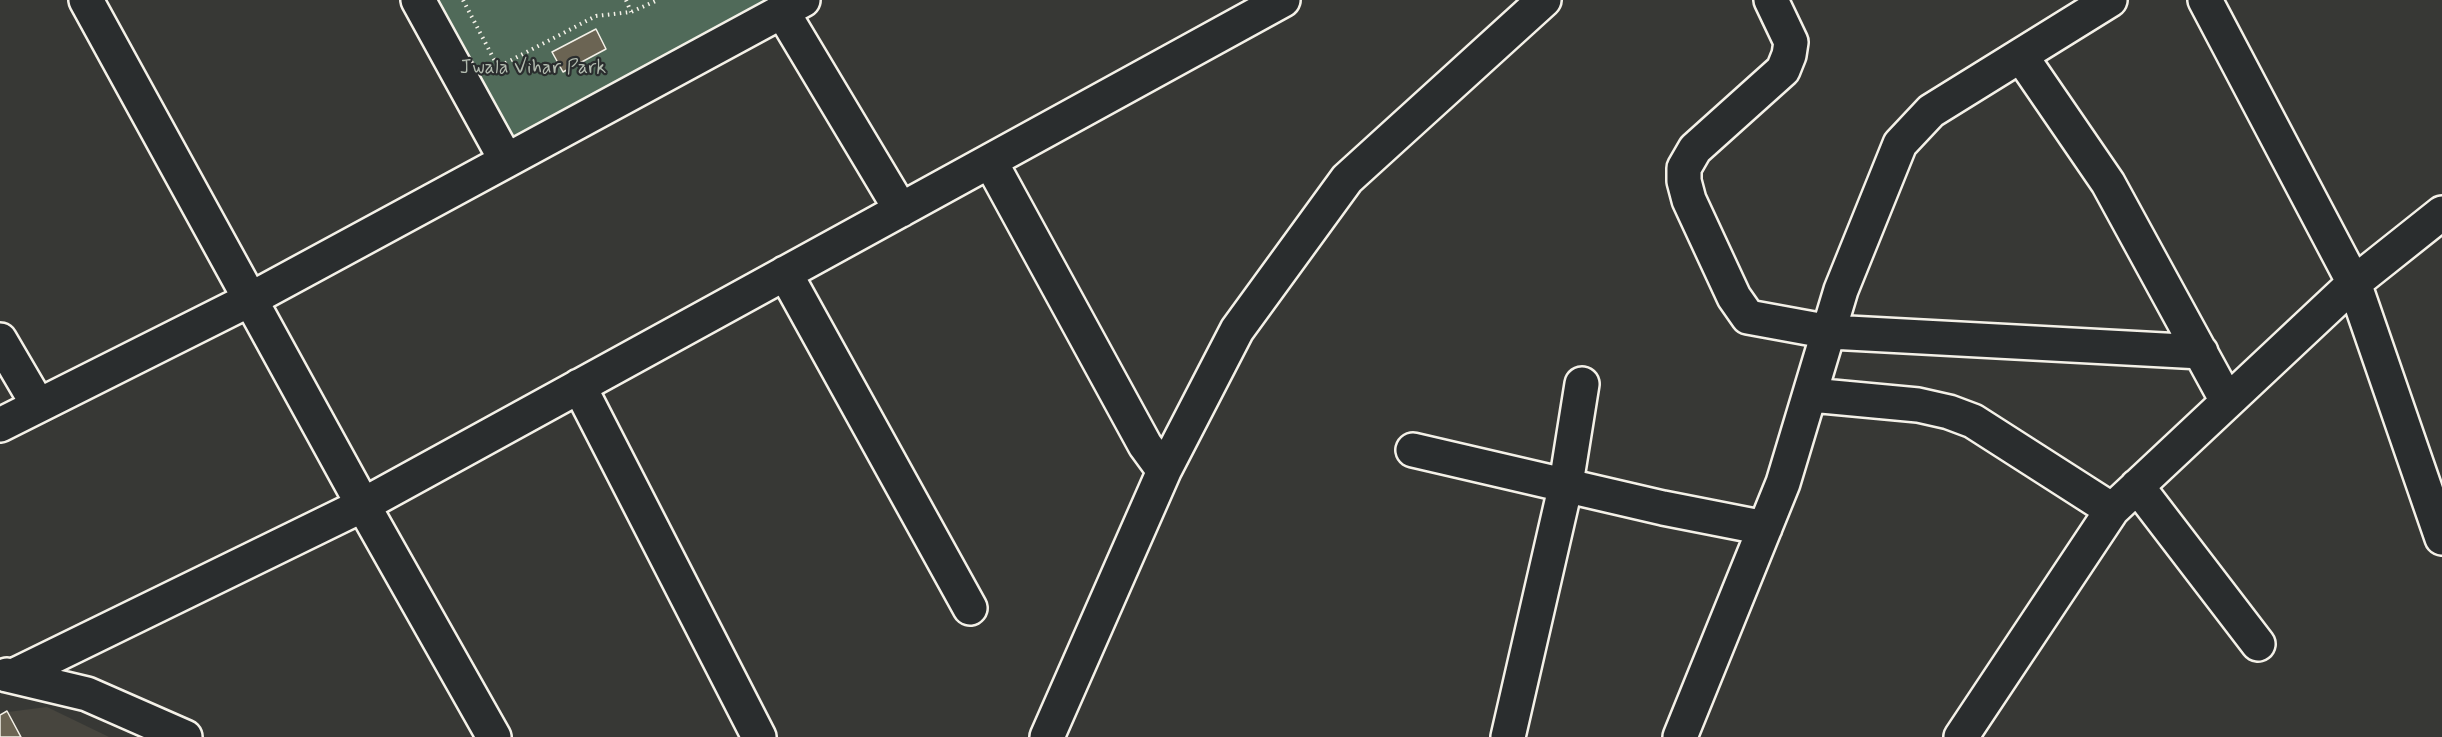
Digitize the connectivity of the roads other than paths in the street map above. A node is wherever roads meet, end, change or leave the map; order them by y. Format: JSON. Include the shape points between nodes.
{"nodes":[{"id":1,"x":86,"y":0,"type":"edge"},
{"id":2,"x":418,"y":0,"type":"edge"},
{"id":3,"x":1283,"y":0,"type":"edge"},
{"id":4,"x":1544,"y":0,"type":"edge"},
{"id":5,"x":1771,"y":0,"type":"edge"},
{"id":6,"x":2110,"y":0,"type":"edge"},
{"id":7,"x":2205,"y":0,"type":"edge"},
{"id":8,"x":792,"y":5,"type":"edge"},
{"id":9,"x":2021,"y":56,"type":"junction"},
{"id":10,"x":506,"y":160,"type":"junction"},
{"id":11,"x":990,"y":161,"type":"junction"},
{"id":12,"x":901,"y":210,"type":"junction"},
{"id":13,"x":2442,"y":213,"type":"edge"},
{"id":14,"x":785,"y":273,"type":"junction"},
{"id":15,"x":2354,"y":284,"type":"junction"},
{"id":16,"x":251,"y":299,"type":"junction"},
{"id":17,"x":1830,"y":332,"type":"junction"},
{"id":18,"x":0,"y":340,"type":"edge"},
{"id":19,"x":2201,"y":352,"type":"junction"},
{"id":20,"x":1582,"y":384,"type":"dead end"},
{"id":21,"x":579,"y":386,"type":"junction"},
{"id":22,"x":1811,"y":395,"type":"junction"},
{"id":23,"x":2227,"y":402,"type":"junction"},
{"id":24,"x":38,"y":405,"type":"junction"},
{"id":25,"x":0,"y":425,"type":"edge"},
{"id":26,"x":1413,"y":450,"type":"dead end"},
{"id":27,"x":1156,"y":459,"type":"junction"},
{"id":28,"x":1566,"y":484,"type":"junction"},
{"id":29,"x":2138,"y":486,"type":"junction"},
{"id":30,"x":363,"y":505,"type":"junction"},
{"id":31,"x":2112,"y":510,"type":"junction"},
{"id":32,"x":1765,"y":528,"type":"junction"},
{"id":33,"x":2442,"y":538,"type":"edge"},
{"id":34,"x":970,"y":608,"type":"dead end"},
{"id":35,"x":2258,"y":644,"type":"dead end"},
{"id":36,"x":7,"y":675,"type":"edge"},
{"id":37,"x":185,"y":737,"type":"edge"},
{"id":38,"x":495,"y":737,"type":"edge"},
{"id":39,"x":759,"y":737,"type":"edge"},
{"id":40,"x":1047,"y":737,"type":"edge"},
{"id":41,"x":1508,"y":737,"type":"edge"},
{"id":42,"x":1680,"y":737,"type":"edge"},
{"id":43,"x":1961,"y":737,"type":"edge"}],
"edges":[{"from":1,"to":16,"type":"street"},
{"from":2,"to":10,"type":"street"},
{"from":3,"to":11,"type":"street"},
{"from":4,"to":27,"type":"street","via":[[1347,178],[1237,330]]},
{"from":5,"to":17,"type":"street","via":[[1791,42],[1783,70],[1695,149],[1684,168],[1684,181],[1729,286],[1748,317]]},
{"from":6,"to":9,"type":"street"},
{"from":7,"to":15,"type":"street"},
{"from":8,"to":10,"type":"street"},
{"from":8,"to":12,"type":"street"},
{"from":9,"to":17,"type":"street","via":[[1931,111],[1900,144],[1841,290]]},
{"from":9,"to":19,"type":"street","via":[[2108,183]]},
{"from":10,"to":16,"type":"street"},
{"from":11,"to":12,"type":"street"},
{"from":11,"to":27,"type":"street"},
{"from":12,"to":14,"type":"street"},
{"from":13,"to":15,"type":"street"},
{"from":14,"to":21,"type":"street"},
{"from":14,"to":34,"type":"street"},
{"from":15,"to":23,"type":"street"},
{"from":15,"to":33,"type":"street"},
{"from":16,"to":24,"type":"street"},
{"from":16,"to":30,"type":"street"},
{"from":17,"to":19,"type":"street"},
{"from":17,"to":22,"type":"street"},
{"from":18,"to":24,"type":"street"},
{"from":19,"to":23,"type":"street"},
{"from":20,"to":28,"type":"street"},
{"from":21,"to":30,"type":"street"},
{"from":21,"to":39,"type":"street"},
{"from":22,"to":31,"type":"street","via":[[1918,405],[1949,412],[1973,422]]},
{"from":22,"to":32,"type":"street"},
{"from":23,"to":29,"type":"street"},
{"from":24,"to":25,"type":"street"},
{"from":26,"to":28,"type":"street"},
{"from":27,"to":40,"type":"street"},
{"from":28,"to":32,"type":"street"},
{"from":28,"to":41,"type":"street"},
{"from":29,"to":31,"type":"street"},
{"from":29,"to":35,"type":"street"},
{"from":30,"to":36,"type":"street"},
{"from":30,"to":38,"type":"street"},
{"from":31,"to":43,"type":"street"},
{"from":32,"to":42,"type":"street"},
{"from":36,"to":37,"type":"street","via":[[87,694]]}]}
